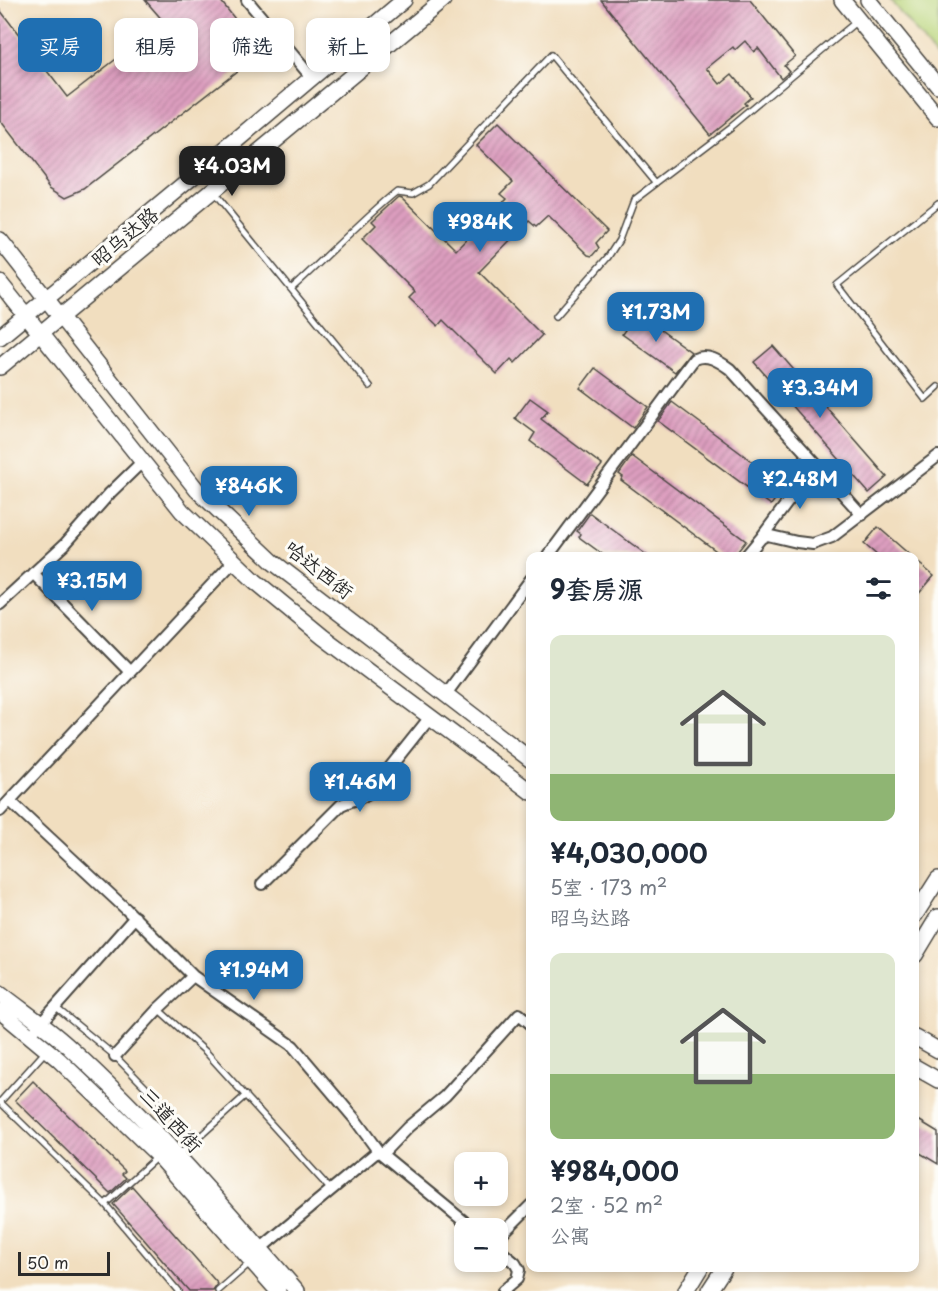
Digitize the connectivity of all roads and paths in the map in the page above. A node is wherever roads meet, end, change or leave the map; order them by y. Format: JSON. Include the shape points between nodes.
{"nodes":[{"id":1,"x":247,"y":0,"type":"edge"},
{"id":2,"x":404,"y":0,"type":"edge"},
{"id":3,"x":443,"y":0,"type":"edge"},
{"id":4,"x":842,"y":0,"type":"edge"},
{"id":5,"x":868,"y":0,"type":"edge"},
{"id":6,"x":858,"y":20,"type":"junction"},
{"id":7,"x":312,"y":78,"type":"junction"},
{"id":8,"x":938,"y":86,"type":"edge"},
{"id":9,"x":938,"y":118,"type":"edge"},
{"id":10,"x":656,"y":182,"type":"junction"},
{"id":11,"x":212,"y":192,"type":"junction"},
{"id":12,"x":938,"y":203,"type":"edge"},
{"id":13,"x":0,"y":240,"type":"edge"},
{"id":14,"x":0,"y":283,"type":"edge"},
{"id":15,"x":291,"y":289,"type":"junction"},
{"id":16,"x":47,"y":298,"type":"junction"},
{"id":17,"x":26,"y":315,"type":"junction"},
{"id":18,"x":556,"y":315,"type":"dead end"},
{"id":19,"x":61,"y":316,"type":"junction"},
{"id":20,"x":40,"y":334,"type":"junction"},
{"id":21,"x":0,"y":337,"type":"edge"},
{"id":22,"x":0,"y":367,"type":"edge"},
{"id":23,"x":369,"y":386,"type":"dead end"},
{"id":24,"x":938,"y":387,"type":"edge"},
{"id":25,"x":938,"y":456,"type":"edge"},
{"id":26,"x":142,"y":462,"type":"junction"},
{"id":27,"x":816,"y":464,"type":"junction"},
{"id":28,"x":862,"y":515,"type":"junction"},
{"id":29,"x":761,"y":538,"type":"junction"},
{"id":30,"x":551,"y":552,"type":"edge"},
{"id":31,"x":749,"y":552,"type":"edge"},
{"id":32,"x":234,"y":561,"type":"junction"},
{"id":33,"x":33,"y":573,"type":"junction"},
{"id":34,"x":526,"y":586,"type":"edge"},
{"id":35,"x":0,"y":604,"type":"edge"},
{"id":36,"x":130,"y":672,"type":"junction"},
{"id":37,"x":446,"y":694,"type":"junction"},
{"id":38,"x":430,"y":717,"type":"junction"},
{"id":39,"x":526,"y":756,"type":"edge"},
{"id":40,"x":526,"y":788,"type":"edge"},
{"id":41,"x":10,"y":801,"type":"junction"},
{"id":42,"x":0,"y":812,"type":"edge"},
{"id":43,"x":938,"y":879,"type":"edge"},
{"id":44,"x":262,"y":884,"type":"dead end"},
{"id":45,"x":919,"y":909,"type":"edge"},
{"id":46,"x":135,"y":917,"type":"junction"},
{"id":47,"x":938,"y":917,"type":"edge"},
{"id":48,"x":919,"y":948,"type":"edge"},
{"id":49,"x":193,"y":976,"type":"junction"},
{"id":50,"x":0,"y":993,"type":"edge"},
{"id":51,"x":55,"y":1007,"type":"junction"},
{"id":52,"x":158,"y":1009,"type":"junction"},
{"id":53,"x":0,"y":1011,"type":"edge"},
{"id":54,"x":526,"y":1020,"type":"edge"},
{"id":55,"x":35,"y":1030,"type":"junction"},
{"id":56,"x":919,"y":1039,"type":"edge"},
{"id":57,"x":47,"y":1050,"type":"junction"},
{"id":58,"x":938,"y":1050,"type":"edge"},
{"id":59,"x":115,"y":1056,"type":"junction"},
{"id":60,"x":919,"y":1069,"type":"edge"},
{"id":61,"x":938,"y":1080,"type":"edge"},
{"id":62,"x":246,"y":1095,"type":"junction"},
{"id":63,"x":0,"y":1102,"type":"edge"},
{"id":64,"x":196,"y":1139,"type":"junction"},
{"id":65,"x":380,"y":1153,"type":"junction"},
{"id":66,"x":159,"y":1156,"type":"junction"},
{"id":67,"x":177,"y":1157,"type":"junction"},
{"id":68,"x":331,"y":1191,"type":"junction"},
{"id":69,"x":105,"y":1204,"type":"junction"},
{"id":70,"x":526,"y":1210,"type":"edge"},
{"id":71,"x":460,"y":1218,"type":"edge"},
{"id":72,"x":508,"y":1228,"type":"edge"},
{"id":73,"x":256,"y":1255,"type":"junction"},
{"id":74,"x":508,"y":1258,"type":"edge"},
{"id":75,"x":698,"y":1272,"type":"edge"},
{"id":76,"x":721,"y":1272,"type":"edge"},
{"id":77,"x":178,"y":1291,"type":"edge"},
{"id":78,"x":218,"y":1291,"type":"edge"},
{"id":79,"x":278,"y":1291,"type":"edge"},
{"id":80,"x":297,"y":1291,"type":"edge"},
{"id":81,"x":503,"y":1291,"type":"edge"},
{"id":82,"x":686,"y":1291,"type":"edge"},
{"id":83,"x":709,"y":1291,"type":"edge"}],
"edges":[{"from":1,"to":7,"type":"street"},
{"from":2,"to":7,"type":"main road","name":"昭乌达路"},
{"from":3,"to":11,"type":"main road","name":"昭乌达路"},
{"from":4,"to":6,"type":"main road"},
{"from":5,"to":8,"type":"main road"},
{"from":6,"to":9,"type":"main road"},
{"from":6,"to":10,"type":"lane","via":[[730,127]]},
{"from":7,"to":16,"type":"main road","name":"昭乌达路"},
{"from":10,"to":15,"type":"lane","via":[[551,56],[429,184],[413,193],[397,191]]},
{"from":10,"to":18,"type":"lane","via":[[634,200],[608,257]]},
{"from":11,"to":15,"type":"lane"},
{"from":11,"to":19,"type":"main road","name":"昭乌达路"},
{"from":12,"to":24,"type":"lane","via":[[837,285],[925,399]]},
{"from":13,"to":16,"type":"main road","name":"哈达西街"},
{"from":14,"to":17,"type":"main road"},
{"from":15,"to":23,"type":"lane"},
{"from":16,"to":17,"type":"main road","name":"昭乌达路"},
{"from":16,"to":19,"type":"main road","name":"哈达西街"},
{"from":17,"to":20,"type":"main road"},
{"from":17,"to":21,"type":"main road","name":"昭乌达路"},
{"from":19,"to":20,"type":"main road","name":"昭乌达路"},
{"from":19,"to":37,"type":"main road","name":"哈达西街","via":[[197,490],[273,562]]},
{"from":20,"to":22,"type":"main road","name":"昭乌达路"},
{"from":20,"to":26,"type":"main road"},
{"from":25,"to":28,"type":"street"},
{"from":26,"to":32,"type":"main road","via":[[182,511]]},
{"from":26,"to":33,"type":"street"},
{"from":27,"to":28,"type":"street"},
{"from":27,"to":29,"type":"street"},
{"from":27,"to":30,"type":"street","via":[[730,369],[718,360],[701,356],[694,359]]},
{"from":28,"to":29,"type":"street","via":[[832,537],[813,544],[767,534]]},
{"from":29,"to":31,"type":"street"},
{"from":32,"to":36,"type":"street"},
{"from":32,"to":38,"type":"main road","via":[[322,637]]},
{"from":33,"to":35,"type":"street"},
{"from":33,"to":36,"type":"street"},
{"from":34,"to":37,"type":"street"},
{"from":36,"to":41,"type":"street"},
{"from":37,"to":39,"type":"main road","name":"哈达西街"},
{"from":38,"to":40,"type":"main road"},
{"from":38,"to":44,"type":"street","via":[[371,791],[341,805]]},
{"from":41,"to":42,"type":"street"},
{"from":41,"to":46,"type":"street"},
{"from":43,"to":45,"type":"main road"},
{"from":46,"to":49,"type":"street"},
{"from":46,"to":51,"type":"street"},
{"from":47,"to":48,"type":"main road"},
{"from":49,"to":52,"type":"street"},
{"from":49,"to":65,"type":"street","via":[[293,1046]]},
{"from":50,"to":55,"type":"main road","name":"三道西街"},
{"from":51,"to":55,"type":"street"},
{"from":51,"to":59,"type":"lane"},
{"from":52,"to":59,"type":"street"},
{"from":52,"to":62,"type":"lane"},
{"from":53,"to":55,"type":"main road"},
{"from":54,"to":65,"type":"street","via":[[519,1014],[445,1096]]},
{"from":55,"to":57,"type":"main road"},
{"from":55,"to":67,"type":"main road","name":"三道西街","via":[[71,1049]]},
{"from":56,"to":58,"type":"main road"},
{"from":57,"to":63,"type":"lane"},
{"from":57,"to":66,"type":"main road"},
{"from":59,"to":64,"type":"lane"},
{"from":60,"to":61,"type":"main road"},
{"from":62,"to":64,"type":"lane"},
{"from":62,"to":68,"type":"lane"},
{"from":63,"to":69,"type":"lane"},
{"from":64,"to":67,"type":"lane"},
{"from":65,"to":68,"type":"street"},
{"from":65,"to":71,"type":"street"},
{"from":66,"to":69,"type":"lane"},
{"from":66,"to":73,"type":"main road"},
{"from":67,"to":73,"type":"main road","name":"三道西街"},
{"from":68,"to":73,"type":"street"},
{"from":69,"to":77,"type":"lane"},
{"from":70,"to":72,"type":"street"},
{"from":73,"to":78,"type":"lane"},
{"from":73,"to":79,"type":"main road"},
{"from":73,"to":80,"type":"main road","name":"三道西街"},
{"from":74,"to":81,"type":"street","via":[[519,1270],[517,1279]]},
{"from":75,"to":82,"type":"main road"},
{"from":76,"to":83,"type":"main road"}]}
